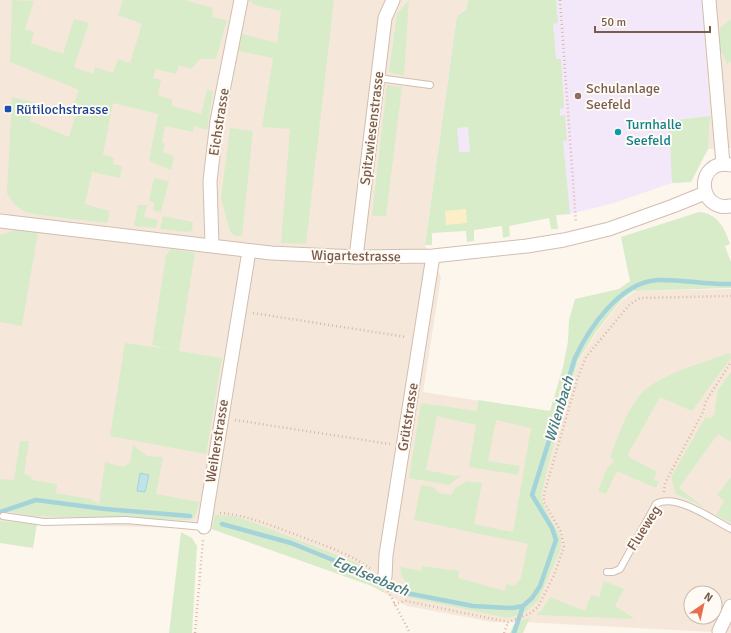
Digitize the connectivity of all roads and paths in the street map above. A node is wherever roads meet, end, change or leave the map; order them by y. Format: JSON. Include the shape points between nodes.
{"nodes":[{"id":1,"x":241,"y":0,"type":"edge"},
{"id":2,"x":393,"y":0,"type":"edge"},
{"id":3,"x":560,"y":0,"type":"edge"},
{"id":4,"x":709,"y":0,"type":"edge"},
{"id":5,"x":378,"y":78,"type":"junction"},
{"id":6,"x":430,"y":85,"type":"dead end"},
{"id":7,"x":727,"y":164,"type":"edge"},
{"id":8,"x":705,"y":193,"type":"junction"},
{"id":9,"x":731,"y":207,"type":"edge"},
{"id":10,"x":0,"y":221,"type":"edge"},
{"id":11,"x":576,"y":228,"type":"dead end"},
{"id":12,"x":212,"y":246,"type":"junction"},
{"id":13,"x":249,"y":251,"type":"junction"},
{"id":14,"x":433,"y":256,"type":"junction"},
{"id":15,"x":356,"y":258,"type":"junction"},
{"id":16,"x":731,"y":296,"type":"edge"},
{"id":17,"x":247,"y":312,"type":"dead end"},
{"id":18,"x":414,"y":338,"type":"dead end"},
{"id":19,"x":731,"y":362,"type":"edge"},
{"id":20,"x":228,"y":419,"type":"dead end"},
{"id":21,"x":396,"y":445,"type":"dead end"},
{"id":22,"x":663,"y":500,"type":"junction"},
{"id":23,"x":206,"y":512,"type":"junction"},
{"id":24,"x":3,"y":516,"type":"dead end"},
{"id":25,"x":204,"y":527,"type":"junction"},
{"id":26,"x":731,"y":529,"type":"edge"},
{"id":27,"x":607,"y":572,"type":"dead end"},
{"id":28,"x":385,"y":577,"type":"joint"},
{"id":29,"x":389,"y":596,"type":"dead end"},
{"id":30,"x":394,"y":604,"type":"junction"},
{"id":31,"x":731,"y":606,"type":"edge"},
{"id":32,"x":508,"y":622,"type":"junction"},
{"id":33,"x":719,"y":631,"type":"dead end"},
{"id":34,"x":195,"y":633,"type":"edge"},
{"id":35,"x":410,"y":633,"type":"edge"},
{"id":36,"x":504,"y":633,"type":"edge"}],
"edges":[{"from":1,"to":12,"type":"street","name":"Eichstrasse","via":[[217,121],[210,181]]},
{"from":2,"to":5,"type":"street","name":"Spitzwiesenstrasse","via":[[385,18]]},
{"from":3,"to":11,"type":"path"},
{"from":4,"to":7,"type":"street"},
{"from":5,"to":6,"type":"lane"},
{"from":5,"to":15,"type":"street","name":"Spitzwiesenstrasse"},
{"from":7,"to":8,"type":"street","via":[[717,165],[707,174],[704,180]]},
{"from":8,"to":9,"type":"street","via":[[712,202]]},
{"from":8,"to":14,"type":"street","name":"Wigartestrasse","via":[[609,229],[564,240]]},
{"from":10,"to":12,"type":"street","name":"Wigartestrasse"},
{"from":12,"to":13,"type":"street","name":"Wigartestrasse"},
{"from":13,"to":15,"type":"street","name":"Wigartestrasse"},
{"from":13,"to":23,"type":"street","name":"Weiherstrasse"},
{"from":14,"to":15,"type":"street","name":"Wigartestrasse"},
{"from":14,"to":28,"type":"street","name":"Grütstrasse","via":[[386,555]]},
{"from":16,"to":32,"type":"path","via":[[640,298],[630,304],[586,357],[544,494],[544,502],[564,541],[562,555],[546,595],[538,607],[529,614]]},
{"from":17,"to":18,"type":"path"},
{"from":19,"to":22,"type":"path","via":[[706,401],[703,412],[666,483]]},
{"from":20,"to":21,"type":"path"},
{"from":22,"to":26,"type":"lane","name":"Flueweg","via":[[686,506]]},
{"from":22,"to":27,"type":"lane","name":"Flueweg","via":[[656,504],[620,568]]},
{"from":23,"to":25,"type":"street","name":"Weiherstrasse"},
{"from":23,"to":28,"type":"path","via":[[233,514],[259,521],[341,552]]},
{"from":24,"to":25,"type":"lane","via":[[44,522],[126,520]]},
{"from":25,"to":34,"type":"path"},
{"from":29,"to":30,"type":"path"},
{"from":30,"to":32,"type":"path","via":[[406,601]]},
{"from":30,"to":35,"type":"path"},
{"from":31,"to":33,"type":"street"},
{"from":32,"to":36,"type":"path"}]}
